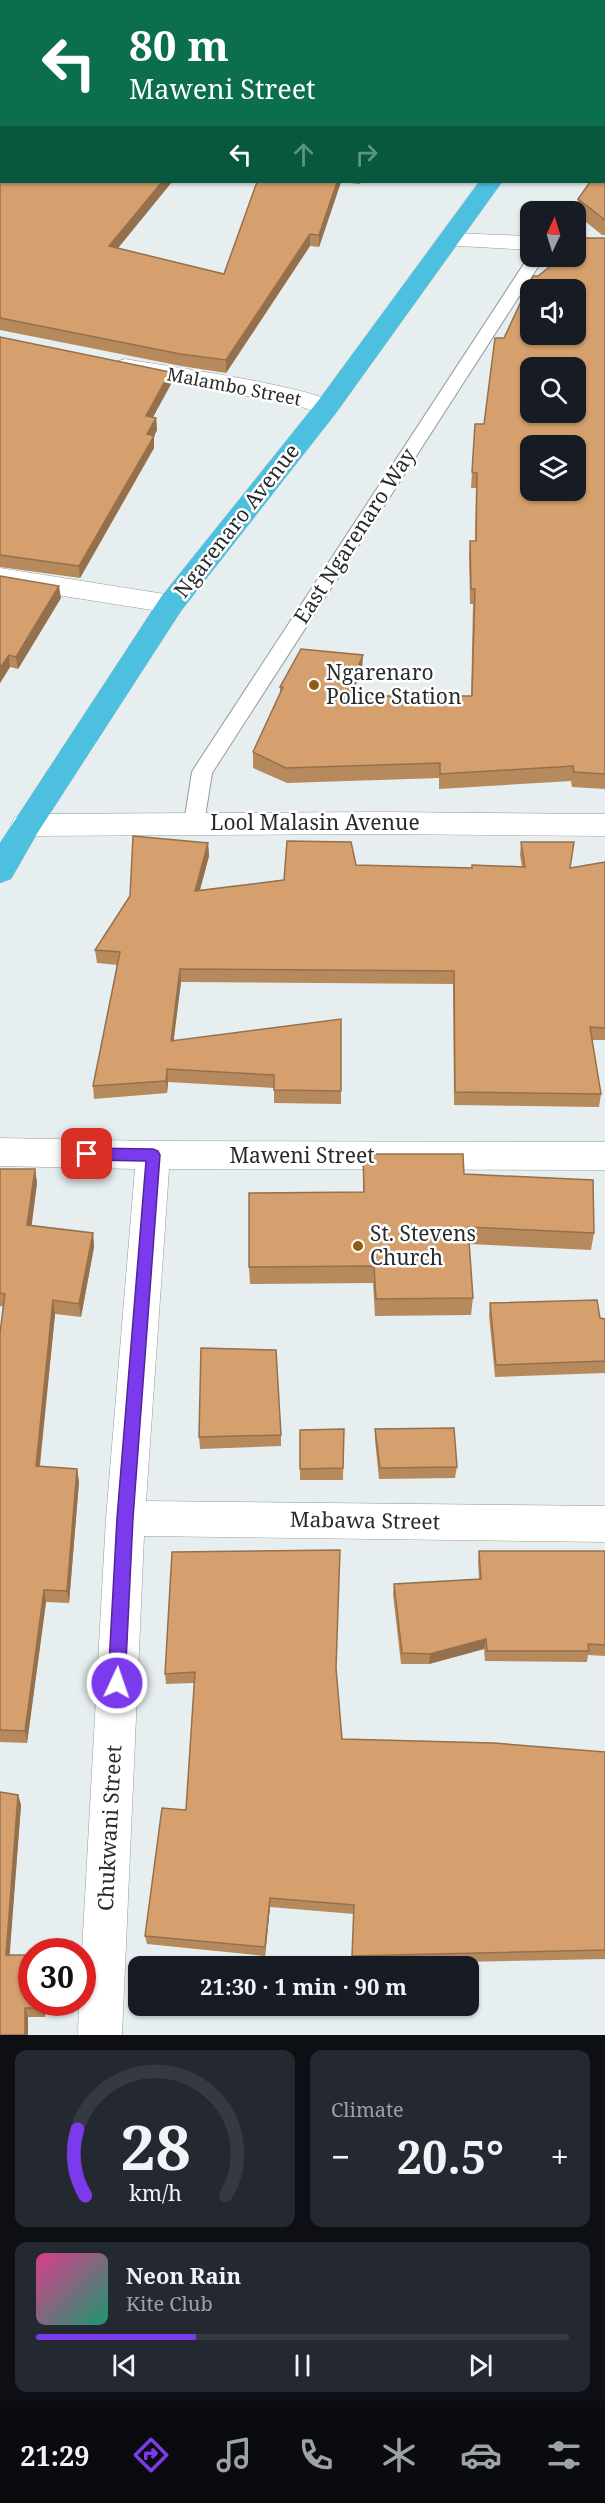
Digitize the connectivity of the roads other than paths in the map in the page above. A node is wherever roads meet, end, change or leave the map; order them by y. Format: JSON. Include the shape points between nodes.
{"nodes":[{"id":1,"x":489,"y":183,"type":"edge"},
{"id":2,"x":450,"y":240,"type":"junction"},
{"id":3,"x":520,"y":243,"type":"edge"},
{"id":4,"x":530,"y":267,"type":"edge"},
{"id":5,"x":101,"y":361,"type":"edge"},
{"id":6,"x":327,"y":407,"type":"junction"},
{"id":7,"x":0,"y":577,"type":"edge"},
{"id":8,"x":171,"y":604,"type":"junction"},
{"id":9,"x":194,"y":823,"type":"junction"},
{"id":10,"x":26,"y":825,"type":"junction"},
{"id":11,"x":605,"y":825,"type":"edge"},
{"id":12,"x":0,"y":871,"type":"edge"},
{"id":13,"x":0,"y":1152,"type":"edge"},
{"id":14,"x":153,"y":1155,"type":"junction"},
{"id":15,"x":605,"y":1156,"type":"edge"},
{"id":16,"x":125,"y":1518,"type":"junction"},
{"id":17,"x":605,"y":1524,"type":"edge"},
{"id":18,"x":100,"y":2035,"type":"edge"}],
"edges":[{"from":1,"to":2,"type":"highway","name":"Ngarenaro Avenue"},
{"from":2,"to":3,"type":"street"},
{"from":2,"to":6,"type":"highway","name":"Ngarenaro Avenue"},
{"from":4,"to":9,"type":"lane","name":"East Ngarenaro Way","via":[[202,772]]},
{"from":5,"to":6,"type":"street","name":"Malambo Street","via":[[300,398]]},
{"from":6,"to":8,"type":"highway","name":"Ngarenaro Avenue"},
{"from":7,"to":8,"type":"street"},
{"from":8,"to":10,"type":"highway","name":"Ngarenaro Avenue"},
{"from":9,"to":10,"type":"street","name":"Lool Malasin Avenue"},
{"from":9,"to":11,"type":"street","name":"Lool Malasin Avenue"},
{"from":10,"to":12,"type":"highway","name":"Ngarenaro Avenue"},
{"from":13,"to":14,"type":"street","name":"Maweni Street"},
{"from":14,"to":15,"type":"street","name":"Maweni Street"},
{"from":14,"to":16,"type":"street","name":"Chukwani Street"},
{"from":16,"to":17,"type":"street","name":"Mabawa Street"},
{"from":16,"to":18,"type":"street","name":"Chukwani Street"}]}
